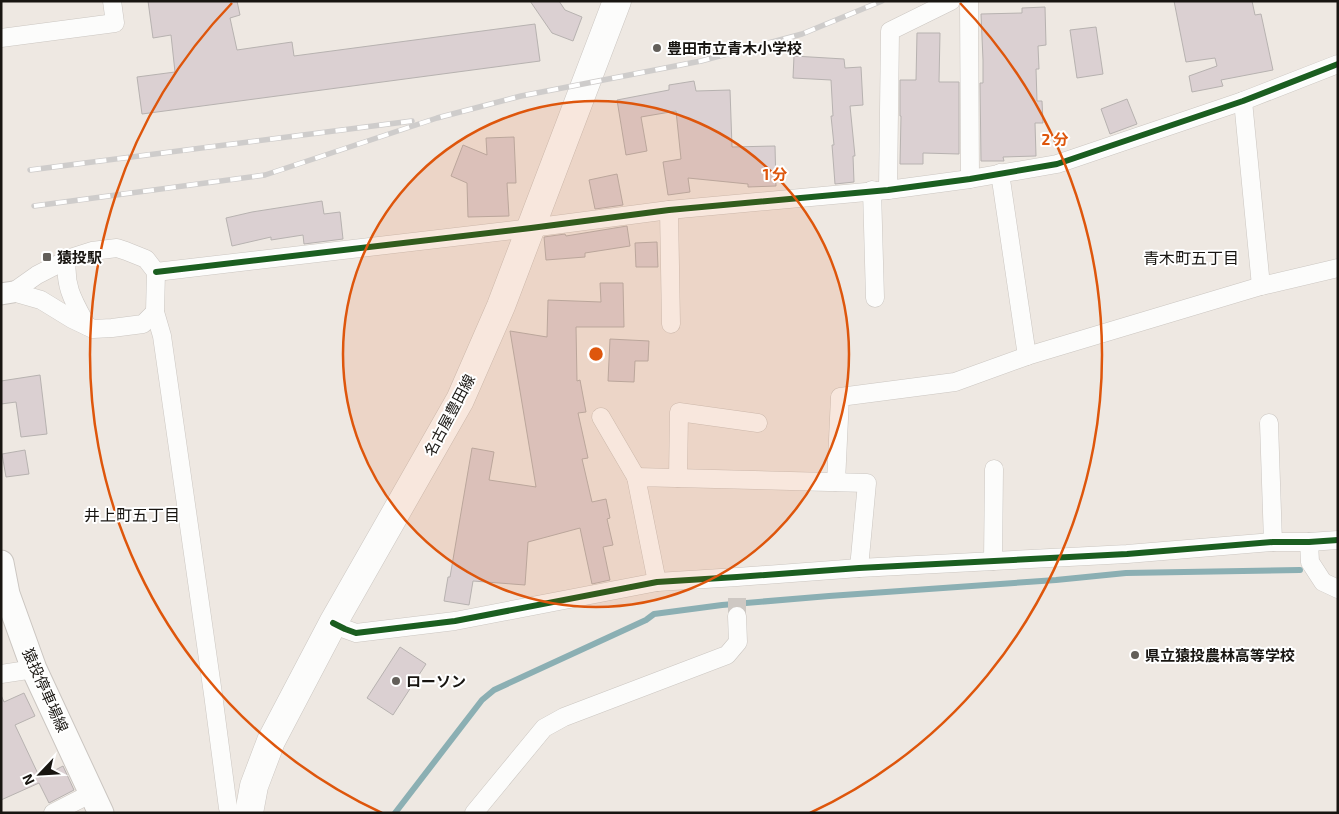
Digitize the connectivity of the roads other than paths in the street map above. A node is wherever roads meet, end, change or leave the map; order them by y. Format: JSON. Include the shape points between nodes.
{"nodes":[{"id":1,"x":112,"y":1,"type":"edge"},
{"id":2,"x":617,"y":1,"type":"edge"},
{"id":3,"x":951,"y":1,"type":"edge"},
{"id":4,"x":968,"y":1,"type":"edge"},
{"id":5,"x":1,"y":38,"type":"edge"},
{"id":6,"x":1338,"y":64,"type":"edge"},
{"id":7,"x":1243,"y":101,"type":"junction"},
{"id":8,"x":1000,"y":173,"type":"junction"},
{"id":9,"x":970,"y":179,"type":"junction"},
{"id":10,"x":880,"y":190,"type":"junction"},
{"id":11,"x":669,"y":210,"type":"junction"},
{"id":12,"x":531,"y":228,"type":"junction"},
{"id":13,"x":67,"y":259,"type":"junction"},
{"id":14,"x":1338,"y":268,"type":"edge"},
{"id":15,"x":156,"y":272,"type":"junction"},
{"id":16,"x":1261,"y":286,"type":"junction"},
{"id":17,"x":7,"y":293,"type":"edge"},
{"id":18,"x":876,"y":298,"type":"dead end"},
{"id":19,"x":155,"y":312,"type":"junction"},
{"id":20,"x":671,"y":324,"type":"dead end"},
{"id":21,"x":87,"y":326,"type":"junction"},
{"id":22,"x":1027,"y":356,"type":"junction"},
{"id":23,"x":600,"y":417,"type":"dead end"},
{"id":24,"x":758,"y":423,"type":"dead end"},
{"id":25,"x":1269,"y":423,"type":"dead end"},
{"id":26,"x":994,"y":469,"type":"dead end"},
{"id":27,"x":636,"y":477,"type":"junction"},
{"id":28,"x":678,"y":478,"type":"junction"},
{"id":29,"x":836,"y":482,"type":"junction"},
{"id":30,"x":1338,"y":540,"type":"edge"},
{"id":31,"x":1273,"y":542,"type":"junction"},
{"id":32,"x":1309,"y":542,"type":"junction"},
{"id":33,"x":993,"y":561,"type":"junction"},
{"id":34,"x":1,"y":563,"type":"edge"},
{"id":35,"x":859,"y":568,"type":"junction"},
{"id":36,"x":657,"y":582,"type":"junction"},
{"id":37,"x":1338,"y":589,"type":"edge"},
{"id":38,"x":736,"y":616,"type":"tunnel mouth"},
{"id":39,"x":333,"y":624,"type":"junction"},
{"id":40,"x":34,"y":669,"type":"junction"},
{"id":41,"x":1,"y":674,"type":"edge"},
{"id":42,"x":97,"y":803,"type":"edge"},
{"id":43,"x":53,"y":813,"type":"edge"},
{"id":44,"x":232,"y":813,"type":"edge"},
{"id":45,"x":249,"y":813,"type":"edge"},
{"id":46,"x":474,"y":813,"type":"edge"}],
"edges":[{"from":1,"to":5,"type":"street","via":[[114,23]]},
{"from":2,"to":12,"type":"main road","name":"名古屋豊田線"},
{"from":3,"to":10,"type":"street","via":[[890,31]]},
{"from":4,"to":9,"type":"street"},
{"from":6,"to":7,"type":"street"},
{"from":7,"to":8,"type":"street","via":[[1057,164]]},
{"from":7,"to":16,"type":"street"},
{"from":8,"to":9,"type":"street"},
{"from":8,"to":22,"type":"street"},
{"from":9,"to":10,"type":"street"},
{"from":10,"to":11,"type":"street"},
{"from":10,"to":18,"type":"street"},
{"from":11,"to":12,"type":"street"},
{"from":11,"to":20,"type":"street"},
{"from":12,"to":15,"type":"street"},
{"from":12,"to":39,"type":"main road","name":"名古屋豊田線","via":[[460,400]]},
{"from":13,"to":15,"type":"street","via":[[92,250],[117,248],[146,259]]},
{"from":13,"to":17,"type":"street"},
{"from":13,"to":21,"type":"street","via":[[71,297]]},
{"from":14,"to":16,"type":"street"},
{"from":15,"to":19,"type":"street"},
{"from":16,"to":22,"type":"street"},
{"from":17,"to":21,"type":"street","via":[[41,300]]},
{"from":19,"to":21,"type":"street","via":[[143,324],[93,329]]},
{"from":19,"to":44,"type":"street","via":[[162,336],[228,808]]},
{"from":22,"to":29,"type":"street","via":[[956,382],[840,397]]},
{"from":23,"to":27,"type":"street"},
{"from":24,"to":28,"type":"street","via":[[679,412]]},
{"from":25,"to":31,"type":"street"},
{"from":26,"to":33,"type":"street"},
{"from":27,"to":28,"type":"street"},
{"from":27,"to":36,"type":"street"},
{"from":28,"to":29,"type":"street"},
{"from":29,"to":35,"type":"street","via":[[867,483]]},
{"from":30,"to":32,"type":"street"},
{"from":31,"to":32,"type":"street"},
{"from":31,"to":33,"type":"street"},
{"from":32,"to":37,"type":"street","via":[[1310,562],[1323,582]]},
{"from":33,"to":35,"type":"street"},
{"from":34,"to":40,"type":"main road","name":"猿投停車場線","via":[[7,594]]},
{"from":35,"to":36,"type":"street","via":[[737,584]]},
{"from":36,"to":39,"type":"street","via":[[456,621],[356,633]]},
{"from":38,"to":46,"type":"street","via":[[738,642],[727,655],[564,716],[544,728]]},
{"from":39,"to":45,"type":"main road","name":"名古屋豊田線","via":[[272,741],[254,786]]},
{"from":40,"to":41,"type":"street"},
{"from":40,"to":42,"type":"main road","name":"猿投停車場線"},
{"from":42,"to":43,"type":"street"}]}
